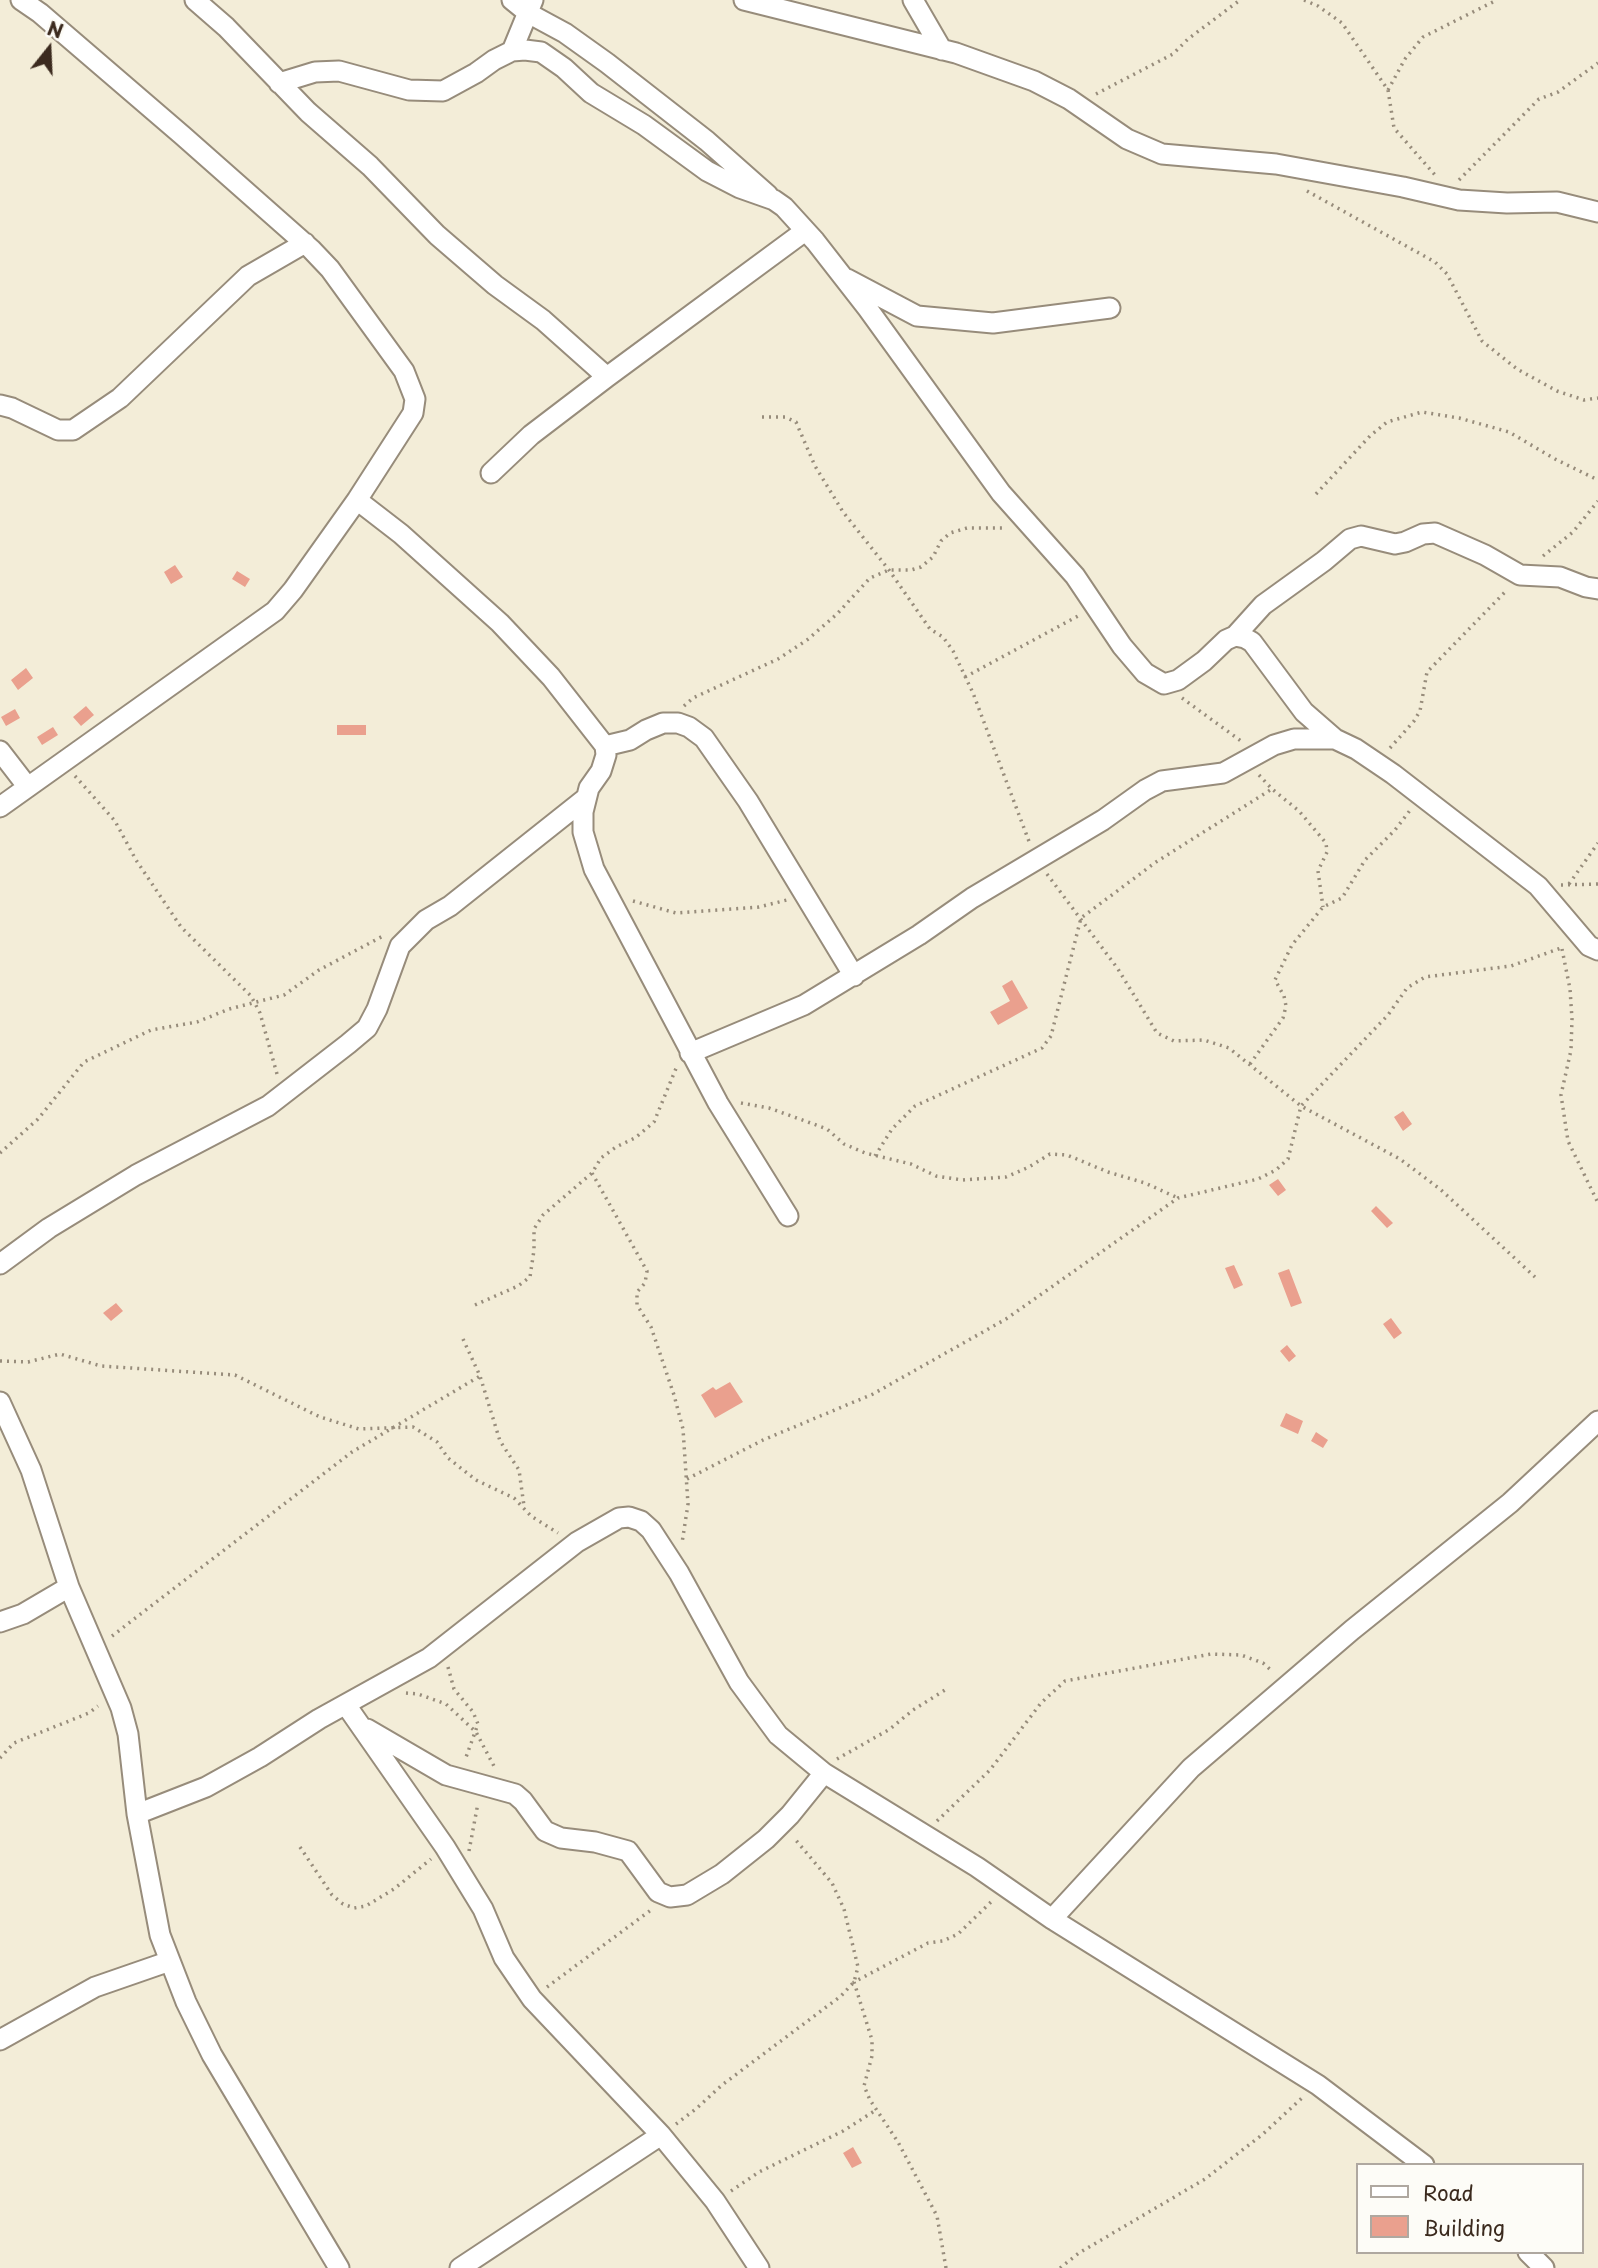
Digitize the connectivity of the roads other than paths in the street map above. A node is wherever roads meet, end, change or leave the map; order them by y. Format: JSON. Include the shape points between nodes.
{"nodes":[{"id":1,"x":195,"y":0,"type":"edge"},
{"id":2,"x":512,"y":0,"type":"edge"},
{"id":3,"x":744,"y":0,"type":"edge"},
{"id":4,"x":913,"y":0,"type":"edge"},
{"id":5,"x":25,"y":1,"type":"edge"},
{"id":6,"x":530,"y":7,"type":"edge"},
{"id":7,"x":942,"y":50,"type":"junction"},
{"id":8,"x":512,"y":51,"type":"junction"},
{"id":9,"x":279,"y":83,"type":"junction"},
{"id":10,"x":774,"y":201,"type":"junction"},
{"id":11,"x":1598,"y":212,"type":"edge"},
{"id":12,"x":805,"y":231,"type":"junction"},
{"id":13,"x":305,"y":243,"type":"junction"},
{"id":14,"x":840,"y":275,"type":"junction"},
{"id":15,"x":1110,"y":308,"type":"dead end"},
{"id":16,"x":607,"y":377,"type":"junction"},
{"id":17,"x":0,"y":405,"type":"edge"},
{"id":18,"x":491,"y":473,"type":"dead end"},
{"id":19,"x":358,"y":500,"type":"junction"},
{"id":20,"x":1598,"y":589,"type":"edge"},
{"id":21,"x":1236,"y":636,"type":"junction"},
{"id":22,"x":1335,"y":739,"type":"junction"},
{"id":23,"x":605,"y":746,"type":"junction"},
{"id":24,"x":0,"y":751,"type":"edge"},
{"id":25,"x":27,"y":786,"type":"junction"},
{"id":26,"x":586,"y":798,"type":"junction"},
{"id":27,"x":0,"y":807,"type":"edge"},
{"id":28,"x":1598,"y":950,"type":"edge"},
{"id":29,"x":854,"y":976,"type":"junction"},
{"id":30,"x":689,"y":1050,"type":"junction"},
{"id":31,"x":788,"y":1216,"type":"dead end"},
{"id":32,"x":0,"y":1264,"type":"edge"},
{"id":33,"x":0,"y":1402,"type":"edge"},
{"id":34,"x":1598,"y":1420,"type":"edge"},
{"id":35,"x":69,"y":1587,"type":"junction"},
{"id":36,"x":0,"y":1622,"type":"edge"},
{"id":37,"x":346,"y":1705,"type":"junction"},
{"id":38,"x":360,"y":1725,"type":"junction"},
{"id":39,"x":824,"y":1773,"type":"junction"},
{"id":40,"x":137,"y":1814,"type":"junction"},
{"id":41,"x":1052,"y":1919,"type":"junction"},
{"id":42,"x":170,"y":1961,"type":"junction"},
{"id":43,"x":0,"y":2040,"type":"edge"},
{"id":44,"x":661,"y":2135,"type":"junction"},
{"id":45,"x":1421,"y":2163,"type":"edge"},
{"id":46,"x":1530,"y":2254,"type":"edge"},
{"id":47,"x":339,"y":2268,"type":"edge"},
{"id":48,"x":460,"y":2268,"type":"edge"},
{"id":49,"x":759,"y":2268,"type":"edge"},
{"id":50,"x":1544,"y":2268,"type":"edge"}],
"edges":[{"from":1,"to":9,"type":"street"},
{"from":2,"to":6,"type":"street"},
{"from":3,"to":7,"type":"street"},
{"from":4,"to":7,"type":"street"},
{"from":5,"to":13,"type":"street"},
{"from":6,"to":8,"type":"street"},
{"from":6,"to":10,"type":"street","via":[[707,141]]},
{"from":7,"to":11,"type":"street","via":[[1034,81],[1127,139],[1162,154],[1276,164],[1460,200],[1557,202]]},
{"from":8,"to":9,"type":"street","via":[[443,91],[409,90],[339,71],[315,72]]},
{"from":8,"to":10,"type":"street","via":[[541,52],[591,93],[707,171]]},
{"from":9,"to":16,"type":"street","via":[[437,235]]},
{"from":10,"to":12,"type":"street"},
{"from":12,"to":14,"type":"street"},
{"from":12,"to":16,"type":"street"},
{"from":13,"to":17,"type":"street","via":[[240,283],[120,398],[73,430],[58,430]]},
{"from":13,"to":19,"type":"street","via":[[330,269],[404,371],[415,399],[413,413]]},
{"from":14,"to":15,"type":"street","via":[[917,316],[993,323]]},
{"from":14,"to":21,"type":"street","via":[[1001,493],[1075,576],[1145,673],[1164,684],[1178,680]]},
{"from":16,"to":18,"type":"street","via":[[531,435]]},
{"from":19,"to":23,"type":"street","via":[[500,623],[551,677]]},
{"from":19,"to":25,"type":"street","via":[[275,611]]},
{"from":20,"to":21,"type":"street","via":[[1560,577],[1520,575],[1436,533],[1395,544],[1361,537],[1350,540],[1263,606]]},
{"from":21,"to":22,"type":"street","via":[[1252,642],[1304,712]]},
{"from":22,"to":28,"type":"street","via":[[1381,765],[1538,886],[1589,946]]},
{"from":22,"to":29,"type":"street","via":[[1294,739],[1223,773],[1162,781]]},
{"from":23,"to":26,"type":"street","via":[[601,771]]},
{"from":23,"to":29,"type":"street","via":[[630,740],[663,723],[689,727],[704,738],[748,801]]},
{"from":24,"to":25,"type":"street"},
{"from":25,"to":27,"type":"street"},
{"from":26,"to":30,"type":"street","via":[[583,832],[593,869]]},
{"from":26,"to":32,"type":"street","via":[[411,934],[400,946],[367,1028],[268,1107],[136,1175]]},
{"from":29,"to":30,"type":"street","via":[[804,1005]]},
{"from":30,"to":31,"type":"street"},
{"from":33,"to":35,"type":"street","via":[[31,1470]]},
{"from":34,"to":41,"type":"street","via":[[1510,1503],[1191,1768]]},
{"from":35,"to":36,"type":"street"},
{"from":35,"to":40,"type":"street","via":[[113,1687],[128,1734]]},
{"from":37,"to":38,"type":"street"},
{"from":37,"to":39,"type":"street","via":[[429,1658],[577,1542],[618,1518],[629,1517],[651,1530],[739,1682],[778,1734]]},
{"from":37,"to":40,"type":"street","via":[[206,1787]]},
{"from":38,"to":39,"type":"street","via":[[446,1775],[515,1794],[545,1831],[628,1851],[658,1892],[670,1897],[687,1895],[722,1874],[790,1815]]},
{"from":38,"to":44,"type":"street","via":[[445,1847],[483,1909],[504,1958],[532,1998]]},
{"from":39,"to":41,"type":"street"},
{"from":40,"to":42,"type":"street","via":[[160,1935]]},
{"from":41,"to":45,"type":"street","via":[[1318,2085]]},
{"from":42,"to":43,"type":"street","via":[[95,1987]]},
{"from":42,"to":47,"type":"street","via":[[212,2055]]},
{"from":44,"to":48,"type":"street"},
{"from":44,"to":49,"type":"street","via":[[715,2201]]},
{"from":46,"to":50,"type":"street"}]}
